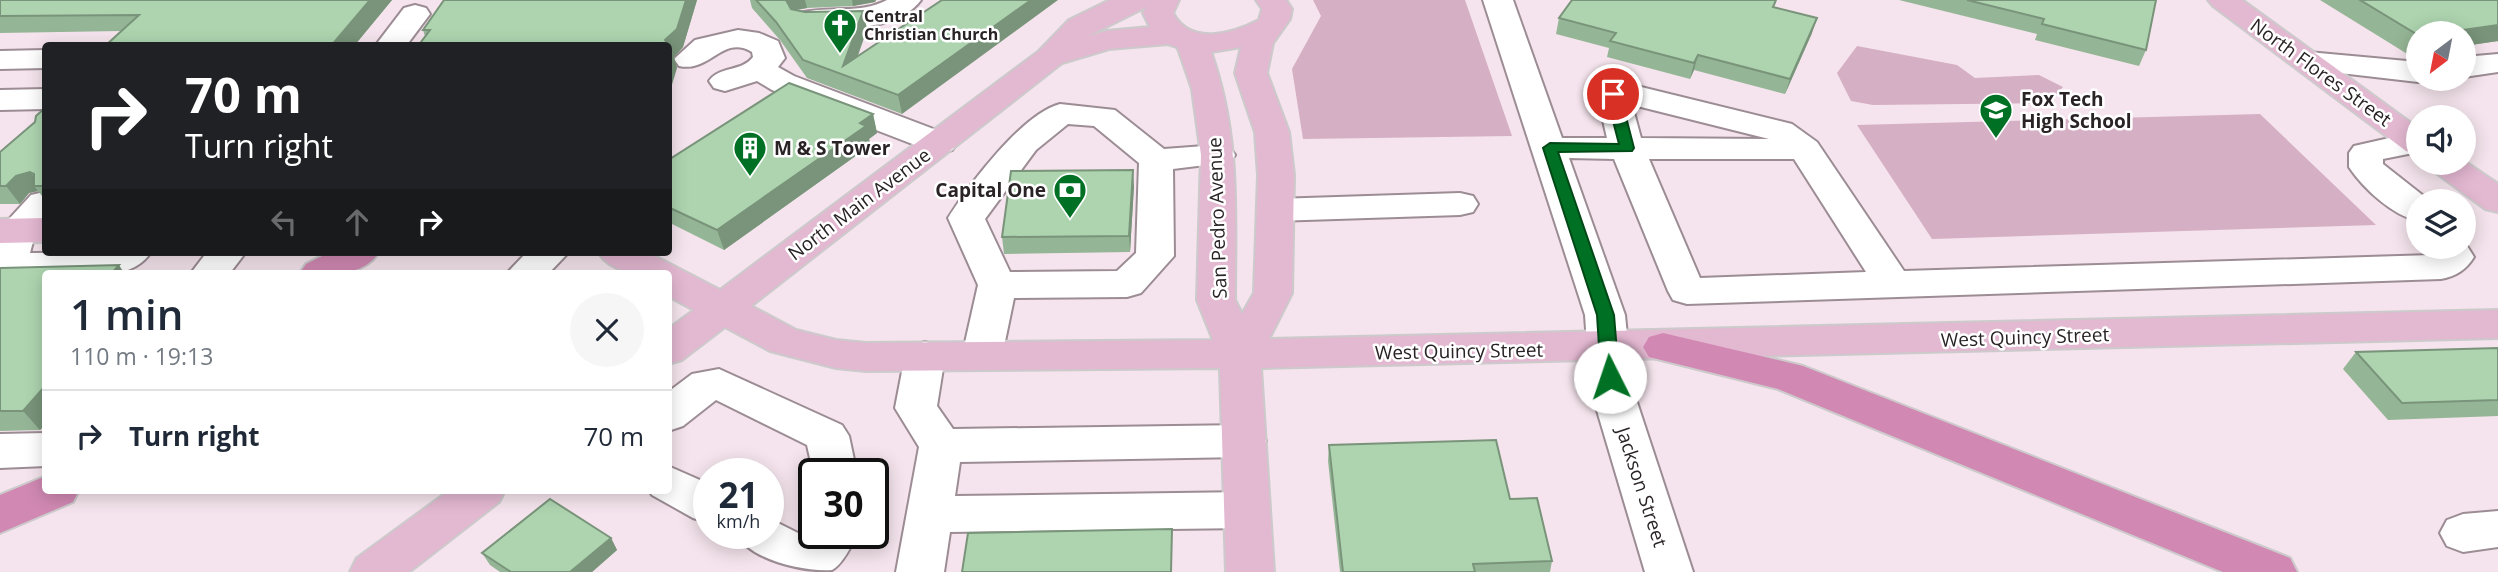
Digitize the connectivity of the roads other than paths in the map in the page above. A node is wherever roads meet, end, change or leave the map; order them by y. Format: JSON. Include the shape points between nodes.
{"nodes":[{"id":1,"x":906,"y":0,"type":"edge"},
{"id":2,"x":1140,"y":0,"type":"edge"},
{"id":3,"x":1164,"y":0,"type":"edge"},
{"id":4,"x":1498,"y":0,"type":"edge"},
{"id":5,"x":2223,"y":0,"type":"edge"},
{"id":6,"x":419,"y":8,"type":"edge"},
{"id":7,"x":1271,"y":13,"type":"edge"},
{"id":8,"x":807,"y":19,"type":"edge"},
{"id":9,"x":1181,"y":37,"type":"junction"},
{"id":10,"x":393,"y":42,"type":"edge"},
{"id":11,"x":1050,"y":58,"type":"junction"},
{"id":12,"x":42,"y":59,"type":"edge"},
{"id":13,"x":690,"y":59,"type":"dead end"},
{"id":14,"x":0,"y":60,"type":"edge"},
{"id":15,"x":2308,"y":61,"type":"junction"},
{"id":16,"x":2498,"y":63,"type":"edge"},
{"id":17,"x":2476,"y":66,"type":"edge"},
{"id":18,"x":760,"y":70,"type":"junction"},
{"id":19,"x":2406,"y":71,"type":"edge"},
{"id":20,"x":2406,"y":78,"type":"edge"},
{"id":21,"x":725,"y":81,"type":"dead end"},
{"id":22,"x":42,"y":99,"type":"edge"},
{"id":23,"x":0,"y":100,"type":"edge"},
{"id":24,"x":2363,"y":103,"type":"junction"},
{"id":25,"x":2406,"y":135,"type":"edge"},
{"id":26,"x":940,"y":143,"type":"junction"},
{"id":27,"x":2406,"y":145,"type":"edge"},
{"id":28,"x":1550,"y":148,"type":"junction"},
{"id":29,"x":1627,"y":148,"type":"junction"},
{"id":30,"x":1805,"y":149,"type":"junction"},
{"id":31,"x":1217,"y":155,"type":"junction"},
{"id":32,"x":1156,"y":160,"type":"junction"},
{"id":33,"x":2461,"y":175,"type":"edge"},
{"id":34,"x":2406,"y":200,"type":"edge"},
{"id":35,"x":2498,"y":201,"type":"edge"},
{"id":36,"x":1460,"y":204,"type":"dead end"},
{"id":37,"x":1275,"y":210,"type":"junction"},
{"id":38,"x":27,"y":223,"type":"edge"},
{"id":39,"x":124,"y":256,"type":"edge"},
{"id":40,"x":224,"y":256,"type":"edge"},
{"id":41,"x":352,"y":256,"type":"edge"},
{"id":42,"x":545,"y":256,"type":"edge"},
{"id":43,"x":625,"y":256,"type":"edge"},
{"id":44,"x":2452,"y":259,"type":"edge"},
{"id":45,"x":212,"y":270,"type":"edge"},
{"id":46,"x":325,"y":270,"type":"edge"},
{"id":47,"x":529,"y":270,"type":"edge"},
{"id":48,"x":651,"y":270,"type":"edge"},
{"id":49,"x":672,"y":281,"type":"edge"},
{"id":50,"x":997,"y":285,"type":"junction"},
{"id":51,"x":1893,"y":285,"type":"junction"},
{"id":52,"x":722,"y":309,"type":"junction"},
{"id":53,"x":2498,"y":324,"type":"edge"},
{"id":54,"x":672,"y":347,"type":"edge"},
{"id":55,"x":1663,"y":347,"type":"junction"},
{"id":56,"x":1608,"y":348,"type":"junction"},
{"id":57,"x":1240,"y":355,"type":"junction"},
{"id":58,"x":925,"y":356,"type":"junction"},
{"id":59,"x":982,"y":356,"type":"junction"},
{"id":60,"x":672,"y":412,"type":"edge"},
{"id":61,"x":1244,"y":441,"type":"junction"},
{"id":62,"x":940,"y":446,"type":"junction"},
{"id":63,"x":42,"y":449,"type":"edge"},
{"id":64,"x":0,"y":451,"type":"edge"},
{"id":65,"x":832,"y":458,"type":"edge"},
{"id":66,"x":672,"y":485,"type":"edge"},
{"id":67,"x":48,"y":494,"type":"edge"},
{"id":68,"x":477,"y":494,"type":"edge"},
{"id":69,"x":693,"y":496,"type":"edge"},
{"id":70,"x":1247,"y":510,"type":"junction"},
{"id":71,"x":930,"y":514,"type":"junction"},
{"id":72,"x":0,"y":515,"type":"edge"},
{"id":73,"x":784,"y":547,"type":"edge"},
{"id":74,"x":823,"y":549,"type":"edge"},
{"id":75,"x":374,"y":572,"type":"edge"},
{"id":76,"x":920,"y":572,"type":"edge"},
{"id":77,"x":1250,"y":572,"type":"edge"},
{"id":78,"x":1669,"y":572,"type":"edge"},
{"id":79,"x":2273,"y":572,"type":"edge"}],
"edges":[{"from":1,"to":8,"type":"street","via":[[876,16]]},
{"from":2,"to":11,"type":"main road","name":"North Main Avenue","via":[[1080,26]]},
{"from":3,"to":9,"type":"main road","name":"San Pedro Avenue","via":[[1160,21]]},
{"from":4,"to":28,"type":"street","name":"Jackson Street"},
{"from":5,"to":15,"type":"main road","name":"North Flores Street"},
{"from":6,"to":10,"type":"street"},
{"from":7,"to":9,"type":"main road","name":"North Main Avenue","via":[[1258,34],[1232,42],[1203,43]]},
{"from":7,"to":37,"type":"main road","via":[[1251,73],[1272,132]]},
{"from":9,"to":11,"type":"main road","name":"North Main Avenue","via":[[1106,40]]},
{"from":9,"to":31,"type":"main road","name":"San Pedro Avenue","via":[[1195,51],[1208,89]]},
{"from":11,"to":26,"type":"main road","name":"North Main Avenue"},
{"from":12,"to":14,"type":"street"},
{"from":13,"to":18,"type":"street","via":[[723,41],[754,41],[769,53]]},
{"from":15,"to":19,"type":"street"},
{"from":15,"to":24,"type":"main road","name":"North Flores Street"},
{"from":16,"to":17,"type":"street"},
{"from":18,"to":21,"type":"street"},
{"from":18,"to":26,"type":"street"},
{"from":20,"to":24,"type":"street"},
{"from":22,"to":23,"type":"street"},
{"from":24,"to":25,"type":"main road","name":"North Flores Street"},
{"from":26,"to":52,"type":"main road","name":"North Main Avenue"},
{"from":27,"to":34,"type":"street","via":[[2366,153],[2366,167]]},
{"from":28,"to":29,"type":"street"},
{"from":28,"to":56,"type":"street","name":"Jackson Street","via":[[1605,315]]},
{"from":29,"to":30,"type":"street"},
{"from":29,"to":30,"type":"street","via":[[1613,94],[1780,131]]},
{"from":29,"to":51,"type":"street","via":[[1687,291]]},
{"from":30,"to":51,"type":"street"},
{"from":31,"to":32,"type":"street"},
{"from":31,"to":57,"type":"main road","name":"San Pedro Avenue","via":[[1216,300]]},
{"from":32,"to":50,"type":"street","via":[[1155,256],[1127,284]]},
{"from":32,"to":50,"type":"street","via":[[1103,117],[1060,114],[1024,143],[966,218]]},
{"from":33,"to":35,"type":"main road"},
{"from":36,"to":37,"type":"street"},
{"from":37,"to":57,"type":"main road","via":[[1273,293]]},
{"from":38,"to":39,"type":"street","via":[[9,262],[20,266],[108,264]]},
{"from":40,"to":45,"type":"street"},
{"from":41,"to":46,"type":"highway"},
{"from":42,"to":47,"type":"street"},
{"from":43,"to":48,"type":"main road"},
{"from":44,"to":51,"type":"street","via":[[2441,267]]},
{"from":49,"to":52,"type":"main road","name":"West Quincy Street"},
{"from":50,"to":59,"type":"street"},
{"from":52,"to":54,"type":"main road","name":"North Main Avenue"},
{"from":52,"to":58,"type":"main road","name":"West Quincy Street","via":[[805,347],[866,356]]},
{"from":53,"to":55,"type":"main road","name":"West Quincy Street"},
{"from":55,"to":56,"type":"main road","name":"West Quincy Street"},
{"from":55,"to":79,"type":"highway","via":[[1788,376]]},
{"from":56,"to":57,"type":"main road","name":"West Quincy Street"},
{"from":56,"to":78,"type":"street","name":"Jackson Street","via":[[1611,387]]},
{"from":57,"to":59,"type":"main road","name":"West Quincy Street"},
{"from":57,"to":61,"type":"main road","name":"San Pedro Avenue"},
{"from":58,"to":59,"type":"main road","name":"West Quincy Street"},
{"from":58,"to":62,"type":"street","via":[[916,408]]},
{"from":60,"to":65,"type":"street","via":[[707,384],[719,384],[827,436]]},
{"from":61,"to":62,"type":"street"},
{"from":61,"to":70,"type":"main road","name":"San Pedro Avenue"},
{"from":62,"to":71,"type":"street"},
{"from":63,"to":64,"type":"street"},
{"from":66,"to":69,"type":"street"},
{"from":67,"to":72,"type":"highway"},
{"from":68,"to":75,"type":"main road"},
{"from":70,"to":71,"type":"street"},
{"from":70,"to":77,"type":"main road","name":"San Pedro Avenue"},
{"from":71,"to":76,"type":"street"},
{"from":73,"to":74,"type":"street","via":[[800,556],[818,555]]}]}
